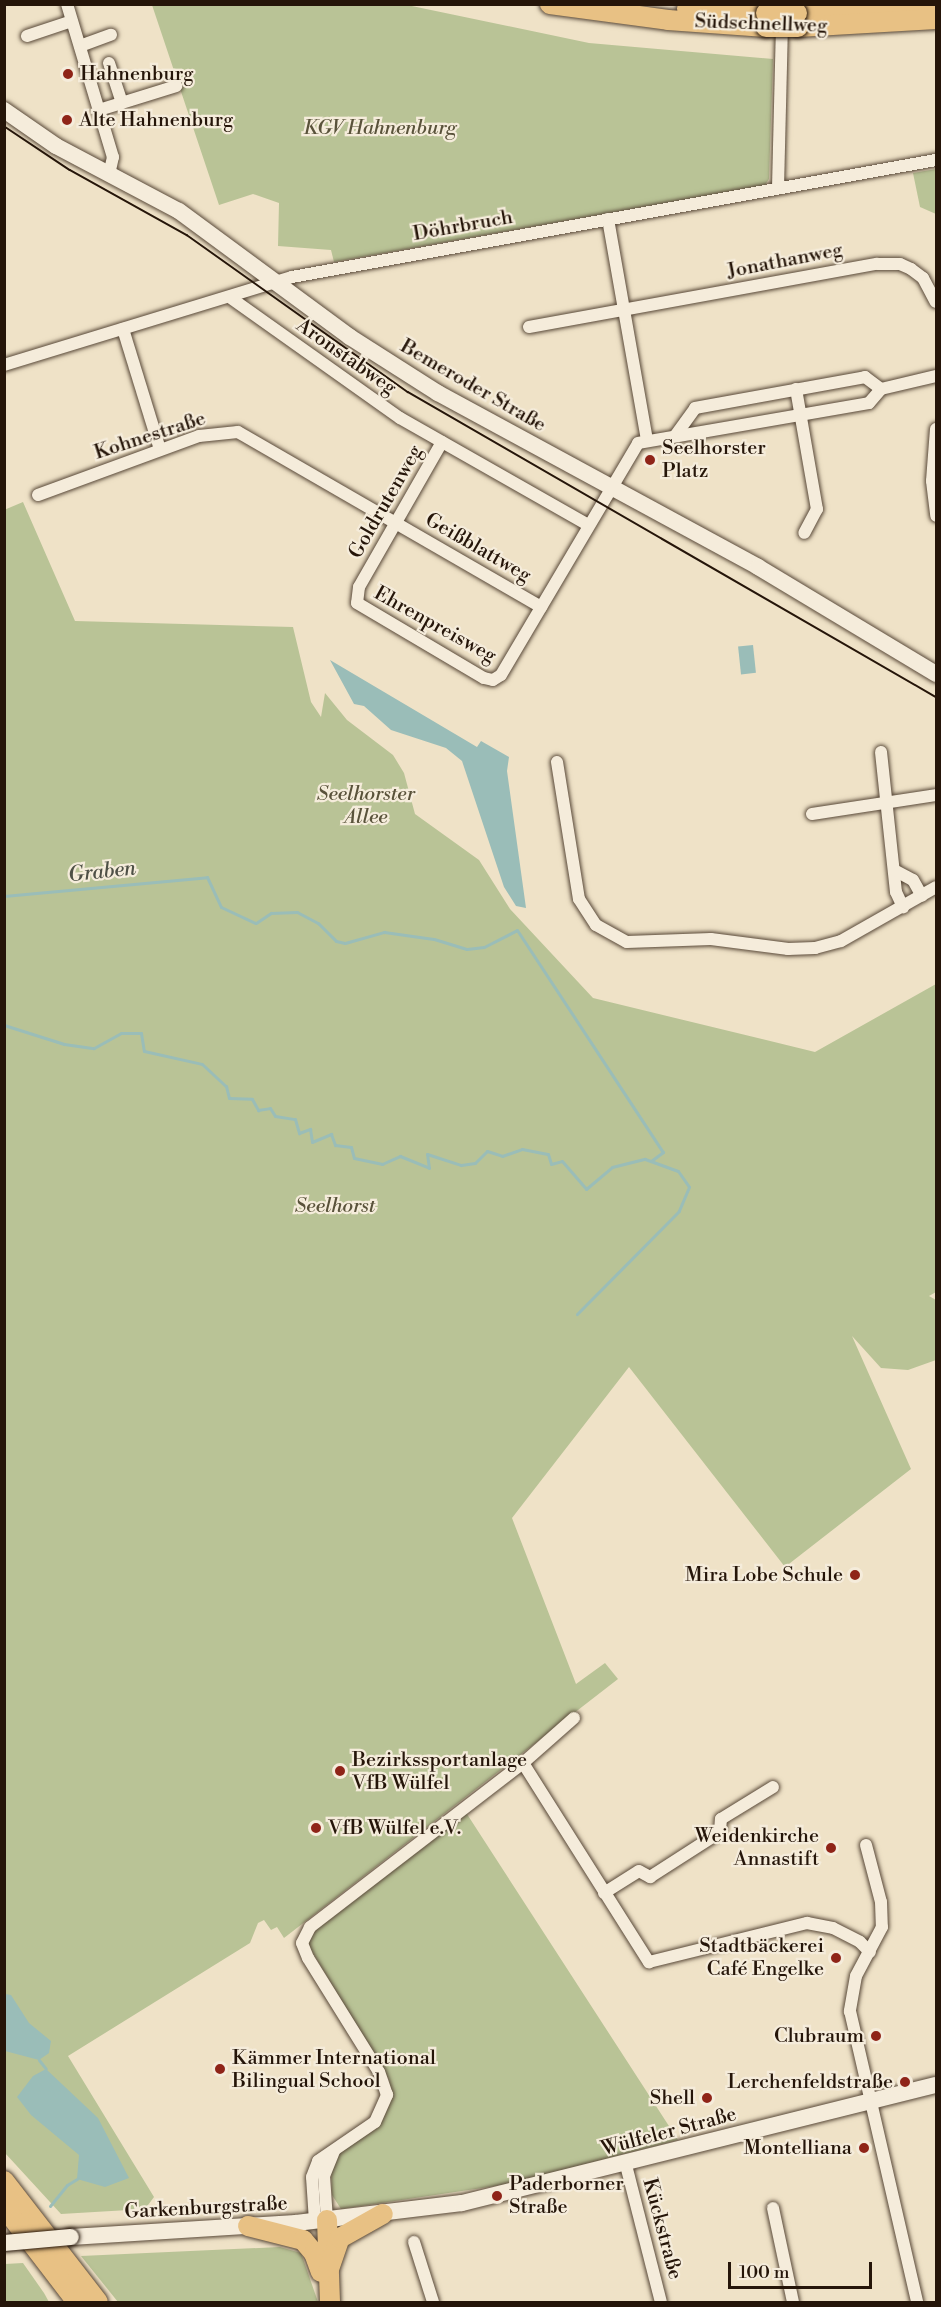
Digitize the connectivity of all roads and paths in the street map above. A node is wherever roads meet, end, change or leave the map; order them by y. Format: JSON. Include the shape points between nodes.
{"nodes":[{"id":1,"x":67,"y":4,"type":"edge"},
{"id":2,"x":550,"y":4,"type":"edge"},
{"id":3,"x":648,"y":4,"type":"edge"},
{"id":4,"x":929,"y":4,"type":"edge"},
{"id":5,"x":782,"y":17,"type":"edge"},
{"id":6,"x":936,"y":19,"type":"edge"},
{"id":7,"x":72,"y":21,"type":"junction"},
{"id":8,"x":27,"y":36,"type":"dead end"},
{"id":9,"x":111,"y":36,"type":"dead end"},
{"id":10,"x":80,"y":46,"type":"junction"},
{"id":11,"x":108,"y":63,"type":"dead end"},
{"id":12,"x":176,"y":86,"type":"dead end"},
{"id":13,"x":122,"y":103,"type":"junction"},
{"id":14,"x":4,"y":110,"type":"edge"},
{"id":15,"x":99,"y":110,"type":"junction"},
{"id":16,"x":936,"y":160,"type":"edge"},
{"id":17,"x":108,"y":174,"type":"junction"},
{"id":18,"x":778,"y":188,"type":"junction"},
{"id":19,"x":608,"y":219,"type":"junction"},
{"id":20,"x":273,"y":282,"type":"junction"},
{"id":21,"x":231,"y":298,"type":"junction"},
{"id":22,"x":936,"y":303,"type":"edge"},
{"id":23,"x":624,"y":311,"type":"junction"},
{"id":24,"x":530,"y":327,"type":"dead end"},
{"id":25,"x":123,"y":328,"type":"junction"},
{"id":26,"x":4,"y":364,"type":"edge"},
{"id":27,"x":936,"y":376,"type":"edge"},
{"id":28,"x":796,"y":389,"type":"junction"},
{"id":29,"x":881,"y":389,"type":"junction"},
{"id":30,"x":800,"y":415,"type":"junction"},
{"id":31,"x":936,"y":429,"type":"edge"},
{"id":32,"x":675,"y":436,"type":"junction"},
{"id":33,"x":647,"y":441,"type":"junction"},
{"id":34,"x":442,"y":442,"type":"junction"},
{"id":35,"x":160,"y":449,"type":"junction"},
{"id":36,"x":612,"y":486,"type":"junction"},
{"id":37,"x":38,"y":495,"type":"dead end"},
{"id":38,"x":936,"y":516,"type":"edge"},
{"id":39,"x":396,"y":523,"type":"junction"},
{"id":40,"x":588,"y":525,"type":"junction"},
{"id":41,"x":804,"y":533,"type":"dead end"},
{"id":42,"x":357,"y":603,"type":"joint"},
{"id":43,"x":541,"y":607,"type":"junction"},
{"id":44,"x":936,"y":674,"type":"edge"},
{"id":45,"x":881,"y":752,"type":"dead end"},
{"id":46,"x":557,"y":762,"type":"dead end"},
{"id":47,"x":936,"y":795,"type":"edge"},
{"id":48,"x":884,"y":803,"type":"junction"},
{"id":49,"x":812,"y":814,"type":"dead end"},
{"id":50,"x":894,"y":870,"type":"junction"},
{"id":51,"x":936,"y":887,"type":"edge"},
{"id":52,"x":922,"y":896,"type":"junction"},
{"id":53,"x":903,"y":907,"type":"junction"},
{"id":54,"x":574,"y":1718,"type":"dead end"},
{"id":55,"x":523,"y":1763,"type":"junction"},
{"id":56,"x":772,"y":1787,"type":"dead end"},
{"id":57,"x":866,"y":1845,"type":"dead end"},
{"id":58,"x":604,"y":1893,"type":"junction"},
{"id":59,"x":870,"y":1952,"type":"junction"},
{"id":60,"x":936,"y":2085,"type":"edge"},
{"id":61,"x":872,"y":2101,"type":"junction"},
{"id":62,"x":626,"y":2165,"type":"junction"},
{"id":63,"x":4,"y":2181,"type":"edge"},
{"id":64,"x":4,"y":2207,"type":"edge"},
{"id":65,"x":773,"y":2208,"type":"dead end"},
{"id":66,"x":410,"y":2211,"type":"joint"},
{"id":67,"x":383,"y":2214,"type":"junction"},
{"id":68,"x":321,"y":2221,"type":"junction"},
{"id":69,"x":248,"y":2226,"type":"junction"},
{"id":70,"x":414,"y":2242,"type":"dead end"},
{"id":71,"x":4,"y":2243,"type":"edge"},
{"id":72,"x":325,"y":2272,"type":"junction"},
{"id":73,"x":56,"y":2276,"type":"junction"},
{"id":74,"x":66,"y":2302,"type":"edge"},
{"id":75,"x":77,"y":2302,"type":"edge"},
{"id":76,"x":98,"y":2302,"type":"edge"},
{"id":77,"x":324,"y":2302,"type":"edge"},
{"id":78,"x":330,"y":2302,"type":"edge"},
{"id":79,"x":432,"y":2302,"type":"edge"},
{"id":80,"x":662,"y":2302,"type":"edge"},
{"id":81,"x":792,"y":2302,"type":"edge"},
{"id":82,"x":917,"y":2302,"type":"edge"}],
"edges":[{"from":1,"to":7,"type":"street"},
{"from":2,"to":5,"type":"highway","name":"Südschnellweg","via":[[668,20]]},
{"from":3,"to":5,"type":"highway","name":"Südschnellweg"},
{"from":4,"to":5,"type":"highway","name":"Südschnellweg"},
{"from":5,"to":6,"type":"highway","name":"Südschnellweg"},
{"from":5,"to":18,"type":"street"},
{"from":7,"to":8,"type":"street"},
{"from":7,"to":10,"type":"street"},
{"from":9,"to":10,"type":"street"},
{"from":10,"to":15,"type":"street"},
{"from":11,"to":13,"type":"street"},
{"from":12,"to":13,"type":"street"},
{"from":13,"to":15,"type":"street"},
{"from":14,"to":17,"type":"main road","name":"Bemeroder Straße","via":[[56,146]]},
{"from":15,"to":17,"type":"street","via":[[113,157]]},
{"from":16,"to":18,"type":"street","name":"Döhrbruch"},
{"from":17,"to":20,"type":"main road","name":"Bemeroder Straße","via":[[179,212]]},
{"from":18,"to":19,"type":"street","name":"Döhrbruch"},
{"from":19,"to":20,"type":"street","name":"Döhrbruch"},
{"from":19,"to":23,"type":"street"},
{"from":20,"to":21,"type":"street","name":"Döhrbruch"},
{"from":20,"to":36,"type":"main road","name":"Bemeroder Straße","via":[[421,383]]},
{"from":21,"to":25,"type":"street","name":"Döhrbruch"},
{"from":21,"to":34,"type":"street","name":"Aronstabweg","via":[[343,381]]},
{"from":22,"to":23,"type":"street","name":"Jonathanweg","via":[[922,278],[911,269],[900,264],[877,264]]},
{"from":23,"to":24,"type":"street","name":"Jonathanweg"},
{"from":23,"to":33,"type":"street"},
{"from":25,"to":26,"type":"street","name":"Döhrbruch"},
{"from":25,"to":35,"type":"street"},
{"from":27,"to":29,"type":"street"},
{"from":28,"to":29,"type":"street","via":[[865,377]]},
{"from":28,"to":30,"type":"street"},
{"from":28,"to":32,"type":"street","via":[[695,408]]},
{"from":29,"to":30,"type":"street","via":[[869,403]]},
{"from":30,"to":32,"type":"street"},
{"from":30,"to":41,"type":"street","via":[[817,509]]},
{"from":31,"to":38,"type":"street","via":[[932,481]]},
{"from":32,"to":33,"type":"street"},
{"from":33,"to":36,"type":"street","via":[[638,443]]},
{"from":34,"to":39,"type":"street","name":"Goldrutenweg"},
{"from":34,"to":40,"type":"street","name":"Goldrutenweg"},
{"from":35,"to":37,"type":"street","name":"Kohnestraße"},
{"from":35,"to":39,"type":"street","name":"Kohnestraße","via":[[199,436],[238,432]]},
{"from":36,"to":40,"type":"street"},
{"from":36,"to":44,"type":"main road","name":"Bemeroder Straße","via":[[758,567]]},
{"from":39,"to":42,"type":"street","name":"Goldrutenweg","via":[[359,587]]},
{"from":39,"to":43,"type":"street","name":"Geißblattweg"},
{"from":40,"to":43,"type":"street"},
{"from":42,"to":43,"type":"street","name":"Ehrenpreisweg","via":[[493,680],[501,675]]},
{"from":45,"to":48,"type":"street"},
{"from":46,"to":53,"type":"street","via":[[579,899],[586,914],[612,936],[645,944],[711,939],[788,950],[815,948],[841,941]]},
{"from":47,"to":48,"type":"street"},
{"from":48,"to":49,"type":"street"},
{"from":48,"to":50,"type":"street"},
{"from":50,"to":52,"type":"street","via":[[913,880]]},
{"from":50,"to":53,"type":"street","via":[[896,892]]},
{"from":51,"to":52,"type":"street"},
{"from":52,"to":53,"type":"street"},
{"from":54,"to":55,"type":"street"},
{"from":55,"to":58,"type":"street"},
{"from":55,"to":68,"type":"street","via":[[310,1927],[302,1943],[386,2084],[382,2114],[324,2154],[314,2169]]},
{"from":56,"to":58,"type":"street","via":[[721,1819],[720,1832],[650,1877],[639,1871]]},
{"from":57,"to":59,"type":"street","via":[[883,1916]]},
{"from":58,"to":59,"type":"street","via":[[649,1962],[807,1923],[833,1928]]},
{"from":59,"to":61,"type":"street","via":[[849,1998]]},
{"from":60,"to":61,"type":"main road","name":"Wülfeler Straße"},
{"from":61,"to":62,"type":"main road","name":"Wülfeler Straße"},
{"from":61,"to":82,"type":"street"},
{"from":62,"to":66,"type":"main road","name":"Wülfeler Straße","via":[[497,2196]]},
{"from":62,"to":80,"type":"street","name":"Kückstraße"},
{"from":63,"to":76,"type":"highway"},
{"from":64,"to":73,"type":"highway"},
{"from":65,"to":81,"type":"street"},
{"from":66,"to":67,"type":"main road","name":"Garkenburgstraße"},
{"from":67,"to":68,"type":"main road","name":"Garkenburgstraße"},
{"from":67,"to":72,"type":"highway","via":[[340,2238]]},
{"from":68,"to":69,"type":"main road","name":"Garkenburgstraße"},
{"from":68,"to":72,"type":"highway"},
{"from":69,"to":71,"type":"main road","name":"Garkenburgstraße","bridge":true},
{"from":69,"to":72,"type":"highway","via":[[306,2242]]},
{"from":70,"to":79,"type":"street"},
{"from":72,"to":77,"type":"highway"},
{"from":72,"to":78,"type":"highway"},
{"from":73,"to":74,"type":"highway"},
{"from":73,"to":75,"type":"highway"}]}
